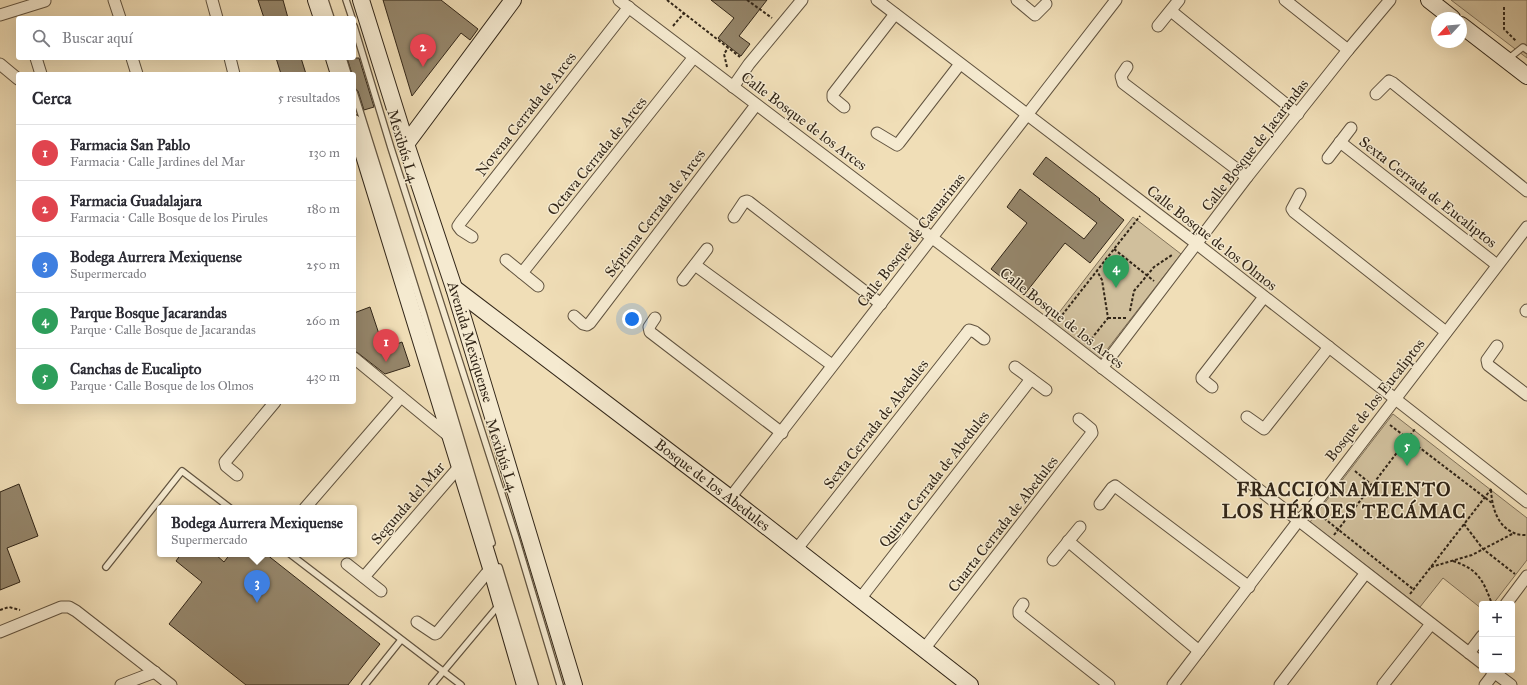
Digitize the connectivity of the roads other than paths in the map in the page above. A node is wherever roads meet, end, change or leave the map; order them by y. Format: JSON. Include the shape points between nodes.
{"nodes":[{"id":1,"x":114,"y":0,"type":"edge"},
{"id":2,"x":212,"y":0,"type":"edge"},
{"id":3,"x":316,"y":0,"type":"edge"},
{"id":4,"x":325,"y":0,"type":"edge"},
{"id":5,"x":346,"y":0,"type":"edge"},
{"id":6,"x":362,"y":0,"type":"edge"},
{"id":7,"x":513,"y":0,"type":"edge"},
{"id":8,"x":620,"y":0,"type":"edge"},
{"id":9,"x":802,"y":0,"type":"edge"},
{"id":10,"x":877,"y":0,"type":"edge"},
{"id":11,"x":1016,"y":0,"type":"edge"},
{"id":12,"x":1116,"y":0,"type":"edge"},
{"id":13,"x":1179,"y":0,"type":"edge"},
{"id":14,"x":1285,"y":0,"type":"edge"},
{"id":15,"x":1390,"y":0,"type":"edge"},
{"id":16,"x":1429,"y":0,"type":"edge"},
{"id":17,"x":45,"y":1,"type":"dead end"},
{"id":18,"x":1046,"y":4,"type":"dead end"},
{"id":19,"x":629,"y":7,"type":"junction"},
{"id":20,"x":1171,"y":11,"type":"junction"},
{"id":21,"x":1444,"y":12,"type":"edge"},
{"id":22,"x":22,"y":14,"type":"edge"},
{"id":23,"x":895,"y":14,"type":"junction"},
{"id":24,"x":0,"y":15,"type":"edge"},
{"id":25,"x":119,"y":16,"type":"edge"},
{"id":26,"x":217,"y":16,"type":"edge"},
{"id":27,"x":321,"y":16,"type":"edge"},
{"id":28,"x":330,"y":16,"type":"edge"},
{"id":29,"x":351,"y":16,"type":"edge"},
{"id":30,"x":1158,"y":26,"type":"dead end"},
{"id":31,"x":1467,"y":30,"type":"edge"},
{"id":32,"x":356,"y":33,"type":"edge"},
{"id":33,"x":1525,"y":49,"type":"edge"},
{"id":34,"x":1348,"y":50,"type":"junction"},
{"id":35,"x":694,"y":57,"type":"junction"},
{"id":36,"x":37,"y":60,"type":"edge"},
{"id":37,"x":133,"y":60,"type":"edge"},
{"id":38,"x":230,"y":60,"type":"edge"},
{"id":39,"x":335,"y":60,"type":"edge"},
{"id":40,"x":344,"y":60,"type":"edge"},
{"id":41,"x":1507,"y":60,"type":"junction"},
{"id":42,"x":0,"y":64,"type":"edge"},
{"id":43,"x":960,"y":64,"type":"junction"},
{"id":44,"x":1127,"y":68,"type":"dead end"},
{"id":45,"x":40,"y":72,"type":"edge"},
{"id":46,"x":136,"y":72,"type":"edge"},
{"id":47,"x":234,"y":72,"type":"edge"},
{"id":48,"x":338,"y":72,"type":"edge"},
{"id":49,"x":347,"y":72,"type":"edge"},
{"id":50,"x":1527,"y":76,"type":"edge"},
{"id":51,"x":16,"y":77,"type":"edge"},
{"id":52,"x":733,"y":87,"type":"junction"},
{"id":53,"x":1376,"y":94,"type":"dead end"},
{"id":54,"x":356,"y":98,"type":"edge"},
{"id":55,"x":756,"y":105,"type":"junction"},
{"id":56,"x":844,"y":107,"type":"dead end"},
{"id":57,"x":1298,"y":114,"type":"junction"},
{"id":58,"x":1027,"y":115,"type":"junction"},
{"id":59,"x":1351,"y":128,"type":"dead end"},
{"id":60,"x":356,"y":130,"type":"edge"},
{"id":61,"x":877,"y":133,"type":"dead end"},
{"id":62,"x":1340,"y":142,"type":"junction"},
{"id":63,"x":406,"y":144,"type":"junction"},
{"id":64,"x":1328,"y":158,"type":"dead end"},
{"id":65,"x":1247,"y":177,"type":"junction"},
{"id":66,"x":1527,"y":190,"type":"edge"},
{"id":67,"x":1300,"y":194,"type":"dead end"},
{"id":68,"x":734,"y":216,"type":"dead end"},
{"id":69,"x":1527,"y":227,"type":"edge"},
{"id":70,"x":472,"y":237,"type":"dead end"},
{"id":71,"x":933,"y":237,"type":"junction"},
{"id":72,"x":1197,"y":244,"type":"junction"},
{"id":73,"x":708,"y":249,"type":"dead end"},
{"id":74,"x":506,"y":260,"type":"dead end"},
{"id":75,"x":696,"y":264,"type":"junction"},
{"id":76,"x":1497,"y":265,"type":"junction"},
{"id":77,"x":522,"y":273,"type":"junction"},
{"id":78,"x":683,"y":280,"type":"dead end"},
{"id":79,"x":538,"y":286,"type":"dead end"},
{"id":80,"x":454,"y":288,"type":"junction"},
{"id":81,"x":1264,"y":297,"type":"junction"},
{"id":82,"x":880,"y":304,"type":"junction"},
{"id":83,"x":574,"y":316,"type":"dead end"},
{"id":84,"x":655,"y":318,"type":"dead end"},
{"id":85,"x":1446,"y":332,"type":"junction"},
{"id":86,"x":984,"y":339,"type":"dead end"},
{"id":87,"x":1497,"y":346,"type":"dead end"},
{"id":88,"x":1329,"y":347,"type":"junction"},
{"id":89,"x":356,"y":360,"type":"edge"},
{"id":90,"x":832,"y":365,"type":"junction"},
{"id":91,"x":1015,"y":367,"type":"dead end"},
{"id":92,"x":1102,"y":368,"type":"junction"},
{"id":93,"x":1031,"y":378,"type":"junction"},
{"id":94,"x":1212,"y":387,"type":"dead end"},
{"id":95,"x":1046,"y":390,"type":"dead end"},
{"id":96,"x":1527,"y":395,"type":"edge"},
{"id":97,"x":401,"y":397,"type":"junction"},
{"id":98,"x":1396,"y":399,"type":"junction"},
{"id":99,"x":272,"y":404,"type":"edge"},
{"id":100,"x":1079,"y":418,"type":"dead end"},
{"id":101,"x":1247,"y":418,"type":"dead end"},
{"id":102,"x":782,"y":432,"type":"junction"},
{"id":103,"x":450,"y":437,"type":"junction"},
{"id":104,"x":459,"y":467,"type":"junction"},
{"id":105,"x":237,"y":475,"type":"dead end"},
{"id":106,"x":730,"y":498,"type":"junction"},
{"id":107,"x":1527,"y":502,"type":"edge"},
{"id":108,"x":1100,"y":504,"type":"dead end"},
{"id":109,"x":226,"y":505,"type":"edge"},
{"id":110,"x":308,"y":505,"type":"edge"},
{"id":111,"x":1299,"y":520,"type":"junction"},
{"id":112,"x":1080,"y":527,"type":"dead end"},
{"id":113,"x":1068,"y":541,"type":"junction"},
{"id":114,"x":796,"y":550,"type":"junction"},
{"id":115,"x":494,"y":551,"type":"dead end"},
{"id":116,"x":294,"y":557,"type":"edge"},
{"id":117,"x":1053,"y":560,"type":"dead end"},
{"id":118,"x":347,"y":564,"type":"dead end"},
{"id":119,"x":494,"y":566,"type":"junction"},
{"id":120,"x":106,"y":567,"type":"dead end"},
{"id":121,"x":1366,"y":574,"type":"junction"},
{"id":122,"x":364,"y":577,"type":"junction"},
{"id":123,"x":1525,"y":578,"type":"edge"},
{"id":124,"x":1249,"y":587,"type":"junction"},
{"id":125,"x":382,"y":591,"type":"dead end"},
{"id":126,"x":860,"y":599,"type":"junction"},
{"id":127,"x":1508,"y":601,"type":"edge"},
{"id":128,"x":501,"y":603,"type":"junction"},
{"id":129,"x":1023,"y":604,"type":"dead end"},
{"id":130,"x":417,"y":622,"type":"dead end"},
{"id":131,"x":1431,"y":624,"type":"junction"},
{"id":132,"x":0,"y":632,"type":"edge"},
{"id":133,"x":1481,"y":637,"type":"edge"},
{"id":134,"x":401,"y":640,"type":"junction"},
{"id":135,"x":924,"y":649,"type":"junction"},
{"id":136,"x":1199,"y":651,"type":"junction"},
{"id":137,"x":1468,"y":653,"type":"junction"},
{"id":138,"x":1479,"y":661,"type":"edge"},
{"id":139,"x":155,"y":672,"type":"junction"},
{"id":140,"x":443,"y":672,"type":"junction"},
{"id":141,"x":1492,"y":673,"type":"edge"},
{"id":142,"x":1496,"y":673,"type":"edge"},
{"id":143,"x":122,"y":685,"type":"edge"},
{"id":144,"x":171,"y":685,"type":"edge"},
{"id":145,"x":365,"y":685,"type":"edge"},
{"id":146,"x":432,"y":685,"type":"edge"},
{"id":147,"x":461,"y":685,"type":"edge"},
{"id":148,"x":525,"y":685,"type":"edge"},
{"id":149,"x":535,"y":685,"type":"edge"},
{"id":150,"x":560,"y":685,"type":"edge"},
{"id":151,"x":574,"y":685,"type":"edge"},
{"id":152,"x":970,"y":685,"type":"edge"},
{"id":153,"x":1109,"y":685,"type":"edge"},
{"id":154,"x":1172,"y":685,"type":"edge"},
{"id":155,"x":1280,"y":685,"type":"edge"},
{"id":156,"x":1383,"y":685,"type":"edge"},
{"id":157,"x":1485,"y":685,"type":"edge"},
{"id":158,"x":1511,"y":685,"type":"edge"}],
"edges":[{"from":1,"to":25,"type":"street"},
{"from":2,"to":26,"type":"street"},
{"from":3,"to":27,"type":"main road"},
{"from":4,"to":28,"type":"lane"},
{"from":5,"to":29,"type":"lane"},
{"from":6,"to":63,"type":"main road","name":"Avenida Mexiquense"},
{"from":7,"to":63,"type":"main road"},
{"from":8,"to":19,"type":"street","name":"Calle Bosque de los Arces"},
{"from":9,"to":52,"type":"street"},
{"from":10,"to":23,"type":"street","name":"Calle Bosque de los Olmos"},
{"from":11,"to":18,"type":"street","via":[[1036,15]]},
{"from":12,"to":58,"type":"street","name":"Calle Bosque de Casuarinas"},
{"from":13,"to":20,"type":"street"},
{"from":14,"to":34,"type":"street"},
{"from":15,"to":34,"type":"street","name":"Calle Bosque de Jacarandas"},
{"from":16,"to":21,"type":"main road"},
{"from":17,"to":22,"type":"street"},
{"from":19,"to":35,"type":"street","name":"Calle Bosque de los Arces"},
{"from":19,"to":70,"type":"street","name":"Novena Cerrada de Arces","via":[[460,223],[458,226],[461,230]]},
{"from":20,"to":30,"type":"street"},
{"from":20,"to":57,"type":"street"},
{"from":22,"to":24,"type":"street"},
{"from":23,"to":43,"type":"street","name":"Calle Bosque de los Olmos"},
{"from":23,"to":56,"type":"street","via":[[833,94]]},
{"from":31,"to":41,"type":"main road"},
{"from":32,"to":150,"type":"lane","name":"Mexibús L4"},
{"from":33,"to":41,"type":"lane"},
{"from":34,"to":57,"type":"street","name":"Calle Bosque de Jacarandas"},
{"from":35,"to":52,"type":"street","name":"Calle Bosque de los Arces"},
{"from":35,"to":77,"type":"street","name":"Octava Cerrada de Arces"},
{"from":36,"to":45,"type":"street"},
{"from":37,"to":46,"type":"street"},
{"from":38,"to":47,"type":"street"},
{"from":39,"to":48,"type":"main road"},
{"from":40,"to":49,"type":"lane"},
{"from":41,"to":50,"type":"main road"},
{"from":42,"to":51,"type":"street"},
{"from":43,"to":58,"type":"street","name":"Calle Bosque de los Olmos"},
{"from":43,"to":61,"type":"street","via":[[897,145]]},
{"from":44,"to":65,"type":"street","via":[[1121,76],[1123,83]]},
{"from":52,"to":55,"type":"street","name":"Calle Bosque de los Arces"},
{"from":53,"to":66,"type":"street","via":[[1390,81]]},
{"from":54,"to":115,"type":"lane","name":"Mexibús L4"},
{"from":55,"to":71,"type":"street","name":"Calle Bosque de los Arces"},
{"from":55,"to":83,"type":"street","name":"Séptima Cerrada de Arces","via":[[590,323],[583,324]]},
{"from":57,"to":65,"type":"street","name":"Calle Bosque de Jacarandas"},
{"from":58,"to":71,"type":"street","name":"Calle Bosque de Casuarinas"},
{"from":58,"to":72,"type":"street","name":"Calle Bosque de los Olmos"},
{"from":59,"to":62,"type":"street","name":"Sexta Cerrada de Eucaliptos"},
{"from":60,"to":103,"type":"main road"},
{"from":62,"to":64,"type":"street","name":"Sexta Cerrada de Eucaliptos"},
{"from":62,"to":76,"type":"street","name":"Sexta Cerrada de Eucaliptos"},
{"from":63,"to":80,"type":"main road","name":"Avenida Mexiquense"},
{"from":65,"to":72,"type":"street","name":"Calle Bosque de Jacarandas"},
{"from":67,"to":85,"type":"street","via":[[1293,205],[1294,212]]},
{"from":68,"to":82,"type":"street","via":[[744,202],[749,202]]},
{"from":69,"to":76,"type":"street","name":"Bosque de los Eucaliptos"},
{"from":71,"to":82,"type":"street","name":"Calle Bosque de Casuarinas"},
{"from":71,"to":92,"type":"street","name":"Calle Bosque de los Arces"},
{"from":72,"to":81,"type":"street","name":"Calle Bosque de los Olmos"},
{"from":72,"to":92,"type":"street","name":"Calle Bosque de Jacarandas"},
{"from":73,"to":75,"type":"street"},
{"from":74,"to":77,"type":"street"},
{"from":75,"to":78,"type":"street"},
{"from":75,"to":90,"type":"street"},
{"from":76,"to":85,"type":"street","name":"Bosque de los Eucaliptos"},
{"from":77,"to":79,"type":"street"},
{"from":80,"to":106,"type":"main road","name":"Bosque de los Abedules"},
{"from":80,"to":151,"type":"main road","name":"Avenida Mexiquense"},
{"from":81,"to":88,"type":"street","name":"Calle Bosque de los Olmos"},
{"from":81,"to":94,"type":"street","via":[[1202,377]]},
{"from":82,"to":90,"type":"street","name":"Calle Bosque de Casuarinas"},
{"from":84,"to":102,"type":"street","via":[[649,327],[650,332]]},
{"from":85,"to":98,"type":"street","name":"Bosque de los Eucaliptos"},
{"from":86,"to":114,"type":"street","name":"Sexta Cerrada de Abedules","via":[[969,330]]},
{"from":87,"to":96,"type":"street","via":[[1488,360],[1488,365]]},
{"from":88,"to":98,"type":"street","name":"Calle Bosque de los Olmos"},
{"from":88,"to":101,"type":"street","via":[[1264,429]]},
{"from":89,"to":97,"type":"street"},
{"from":90,"to":102,"type":"street","name":"Calle Bosque de Casuarinas"},
{"from":91,"to":93,"type":"street"},
{"from":92,"to":111,"type":"street","name":"Calle Bosque de los Arces"},
{"from":93,"to":95,"type":"street"},
{"from":93,"to":126,"type":"street","name":"Quinta Cerrada de Abedules"},
{"from":97,"to":103,"type":"street"},
{"from":97,"to":110,"type":"street"},
{"from":98,"to":107,"type":"street","name":"Calle Bosque de los Olmos"},
{"from":98,"to":111,"type":"street","name":"Bosque de los Eucaliptos","via":[[1311,509]]},
{"from":99,"to":105,"type":"street","via":[[225,462]]},
{"from":100,"to":135,"type":"street","name":"Cuarta Cerrada de Abedules","via":[[1092,433]]},
{"from":102,"to":106,"type":"street","name":"Calle Bosque de Casuarinas"},
{"from":103,"to":104,"type":"main road"},
{"from":104,"to":119,"type":"main road"},
{"from":104,"to":122,"type":"street","name":"Segunda del Mar"},
{"from":106,"to":114,"type":"main road","name":"Bosque de los Abedules"},
{"from":108,"to":124,"type":"street","via":[[1116,486]]},
{"from":109,"to":120,"type":"lane","via":[[182,472]]},
{"from":111,"to":121,"type":"street","name":"Calle Bosque de los Arces"},
{"from":111,"to":124,"type":"street","name":"Bosque de los Eucaliptos"},
{"from":112,"to":113,"type":"street"},
{"from":113,"to":117,"type":"street"},
{"from":113,"to":136,"type":"street"},
{"from":114,"to":126,"type":"main road","name":"Bosque de los Abedules"},
{"from":116,"to":134,"type":"lane"},
{"from":118,"to":122,"type":"street"},
{"from":119,"to":128,"type":"main road"},
{"from":119,"to":130,"type":"street","via":[[437,633],[431,633]]},
{"from":119,"to":149,"type":"lane"},
{"from":121,"to":131,"type":"street","name":"Calle Bosque de los Arces"},
{"from":121,"to":155,"type":"street"},
{"from":122,"to":125,"type":"street"},
{"from":123,"to":127,"type":"street"},
{"from":124,"to":136,"type":"street","name":"Bosque de los Eucaliptos"},
{"from":126,"to":135,"type":"main road","name":"Bosque de los Abedules"},
{"from":128,"to":140,"type":"lane"},
{"from":128,"to":148,"type":"main road"},
{"from":129,"to":153,"type":"street","via":[[1019,614]]},
{"from":131,"to":137,"type":"street","name":"Calle Bosque de los Arces"},
{"from":131,"to":156,"type":"street"},
{"from":132,"to":139,"type":"street","via":[[61,607],[69,607]]},
{"from":133,"to":137,"type":"street"},
{"from":134,"to":140,"type":"lane"},
{"from":134,"to":145,"type":"lane"},
{"from":135,"to":152,"type":"main road","name":"Bosque de los Abedules"},
{"from":136,"to":154,"type":"street","name":"Bosque de los Eucaliptos"},
{"from":137,"to":138,"type":"street","name":"Calle Bosque de los Arces"},
{"from":139,"to":143,"type":"street"},
{"from":139,"to":144,"type":"street"},
{"from":140,"to":146,"type":"lane"},
{"from":140,"to":147,"type":"lane"},
{"from":141,"to":157,"type":"street"},
{"from":142,"to":158,"type":"street"}]}
